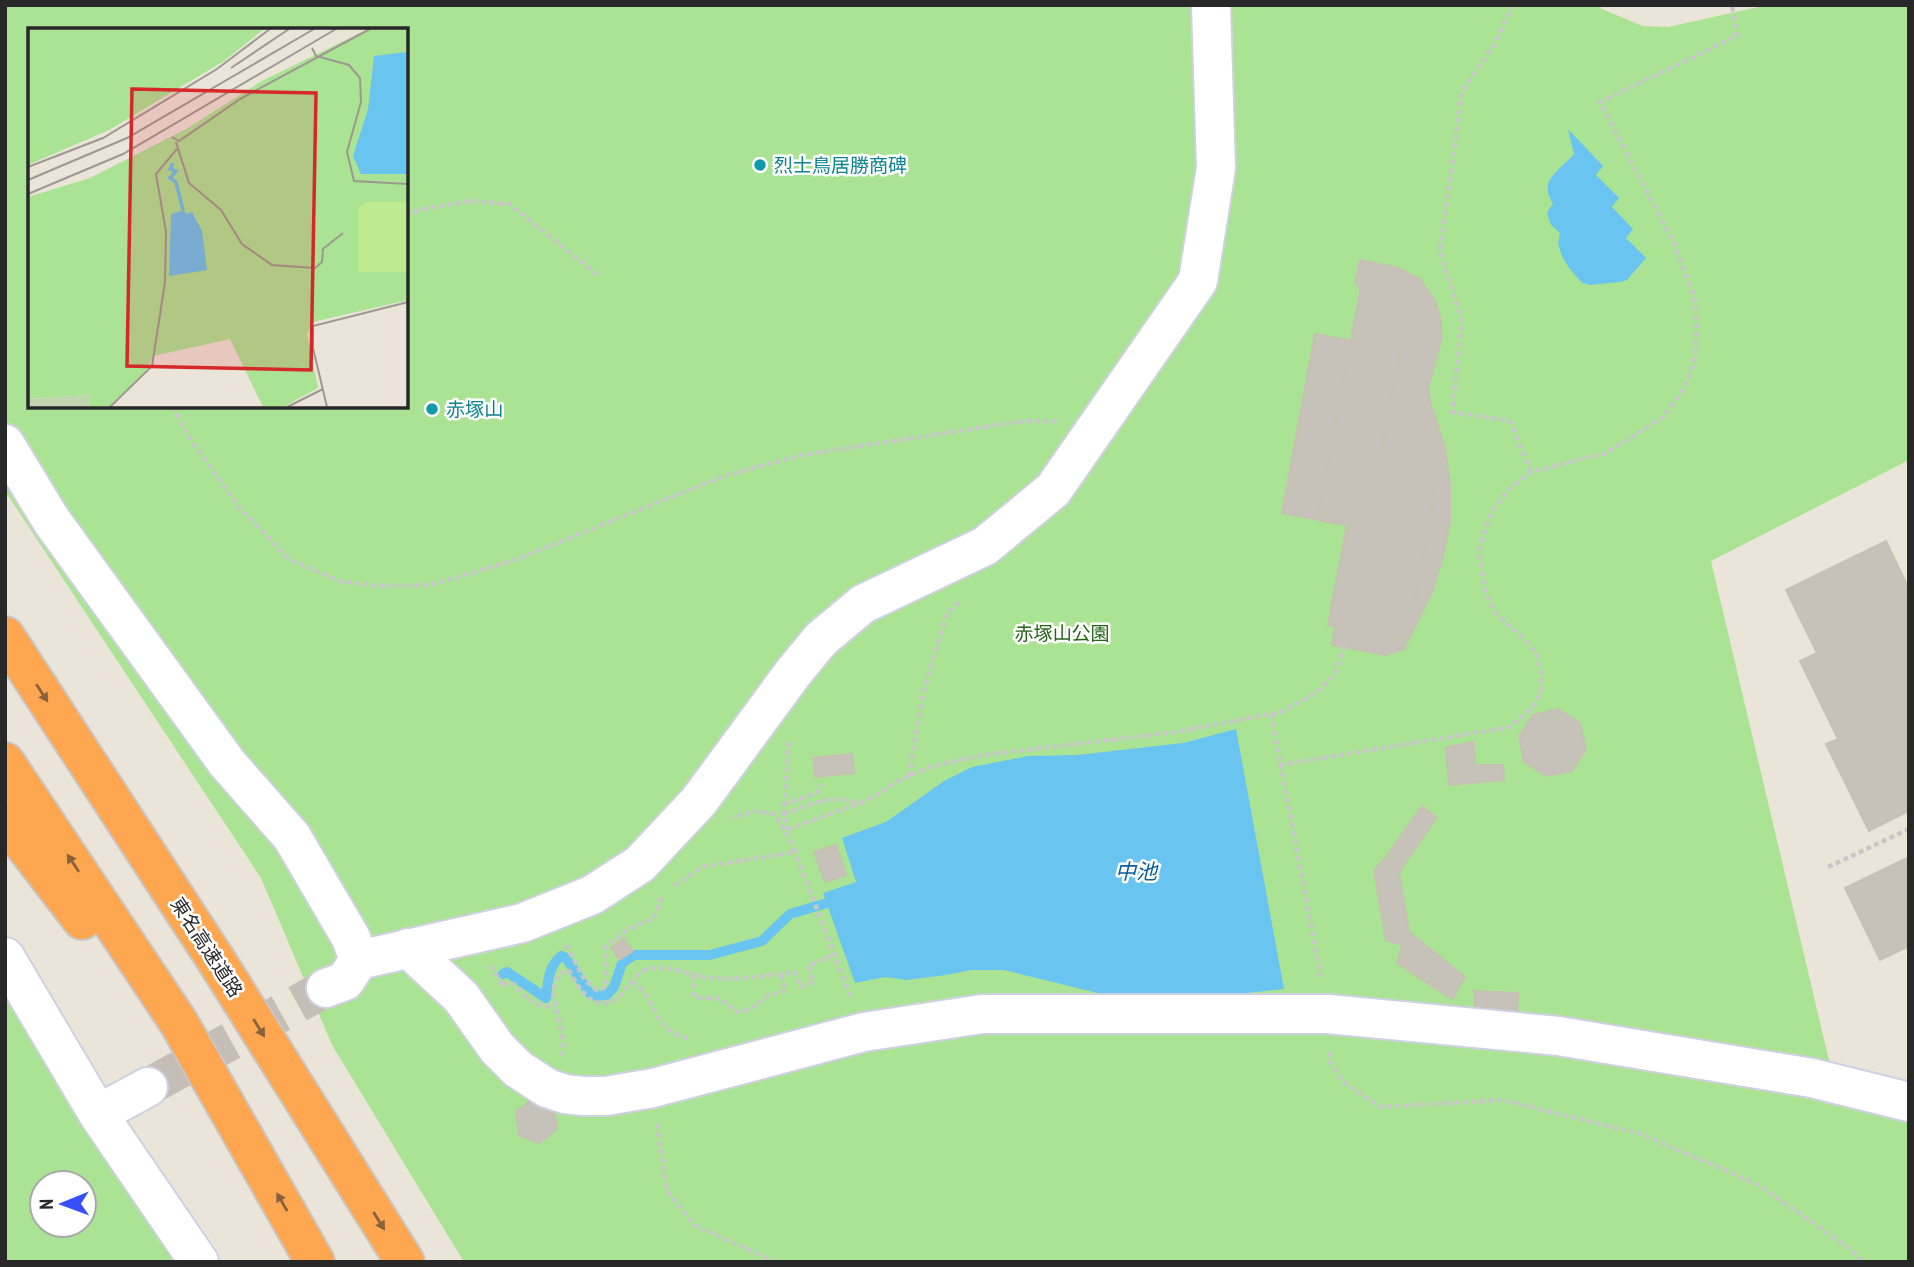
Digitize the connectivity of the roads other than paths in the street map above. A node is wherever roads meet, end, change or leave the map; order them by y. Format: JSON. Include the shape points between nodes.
{"nodes":[{"id":1,"x":1210,"y":5,"type":"edge"},
{"id":2,"x":5,"y":444,"type":"edge"},
{"id":3,"x":5,"y":636,"type":"edge"},
{"id":4,"x":5,"y":762,"type":"edge"},
{"id":5,"x":5,"y":820,"type":"edge"},
{"id":6,"x":408,"y":948,"type":"junction"},
{"id":7,"x":5,"y":957,"type":"edge"},
{"id":8,"x":359,"y":960,"type":"junction"},
{"id":9,"x":326,"y":988,"type":"tunnel mouth"},
{"id":10,"x":179,"y":1023,"type":"junction"},
{"id":11,"x":148,"y":1087,"type":"tunnel mouth"},
{"id":12,"x":1909,"y":1102,"type":"edge"},
{"id":13,"x":98,"y":1115,"type":"junction"},
{"id":14,"x":199,"y":1262,"type":"edge"},
{"id":15,"x":315,"y":1262,"type":"edge"},
{"id":16,"x":405,"y":1262,"type":"edge"}],
"edges":[{"from":1,"to":6,"type":"street","via":[[1216,169],[1198,281],[1053,490],[985,545],[863,604],[821,639],[699,801],[640,864],[592,895],[522,923]]},
{"from":2,"to":8,"type":"street","via":[[51,520],[227,763],[292,837]]},
{"from":3,"to":16,"type":"highway","name":"東名高速道路","one_way":true},
{"from":10,"to":4,"type":"highway","one_way":true},
{"from":5,"to":10,"type":"highway","via":[[88,928]]},
{"from":6,"to":8,"type":"street"},
{"from":6,"to":12,"type":"street","via":[[461,997],[518,1069],[565,1094],[606,1096],[653,1088],[864,1031],[982,1014],[1328,1014],[1558,1036],[1812,1078]]},
{"from":7,"to":13,"type":"street"},
{"from":8,"to":9,"type":"street","via":[[345,981]]},
{"from":15,"to":10,"type":"highway","one_way":true},
{"from":11,"to":13,"type":"street"},
{"from":13,"to":14,"type":"street"}]}
